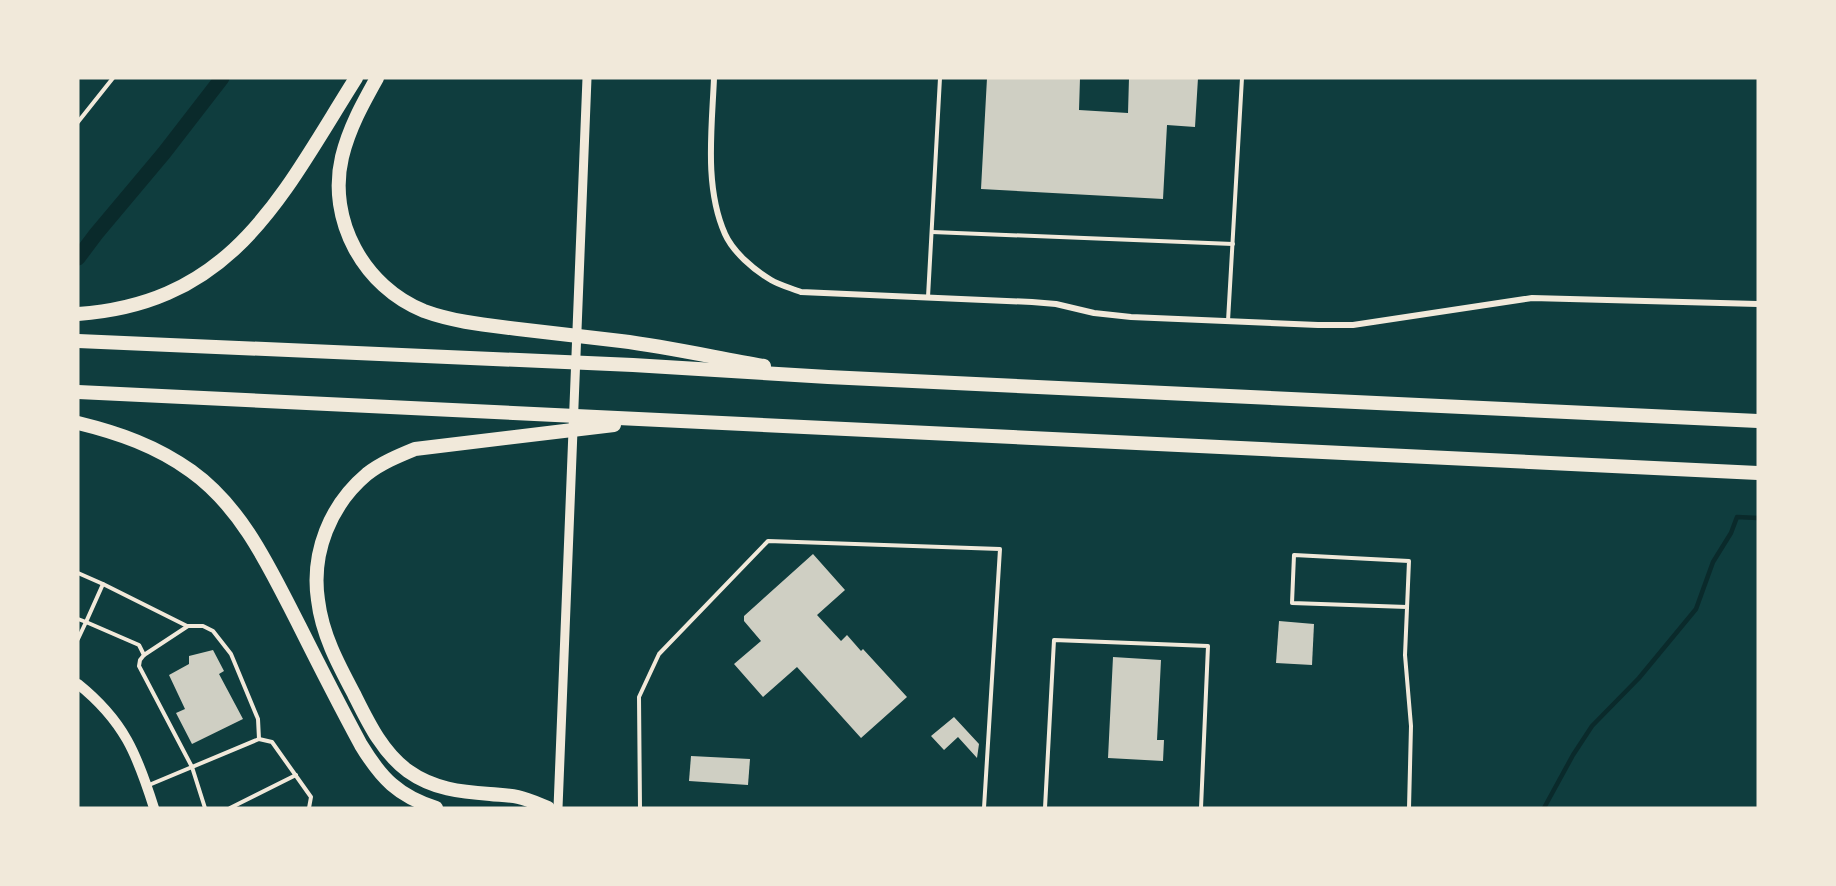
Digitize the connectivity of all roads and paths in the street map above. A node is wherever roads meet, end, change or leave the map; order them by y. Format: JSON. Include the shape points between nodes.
{"nodes":[{"id":1,"x":113,"y":78,"type":"edge"},
{"id":2,"x":356,"y":78,"type":"edge"},
{"id":3,"x":377,"y":78,"type":"edge"},
{"id":4,"x":587,"y":78,"type":"edge"},
{"id":5,"x":714,"y":78,"type":"edge"},
{"id":6,"x":940,"y":78,"type":"edge"},
{"id":7,"x":1242,"y":78,"type":"edge"},
{"id":8,"x":78,"y":123,"type":"edge"},
{"id":9,"x":932,"y":232,"type":"junction"},
{"id":10,"x":1233,"y":244,"type":"junction"},
{"id":11,"x":928,"y":297,"type":"junction"},
{"id":12,"x":1758,"y":304,"type":"edge"},
{"id":13,"x":78,"y":314,"type":"edge"},
{"id":14,"x":1228,"y":321,"type":"junction"},
{"id":15,"x":78,"y":341,"type":"edge"},
{"id":16,"x":828,"y":377,"type":"junction"},
{"id":17,"x":78,"y":392,"type":"edge"},
{"id":18,"x":655,"y":421,"type":"junction"},
{"id":19,"x":1758,"y":421,"type":"edge"},
{"id":20,"x":78,"y":423,"type":"edge"},
{"id":21,"x":1758,"y":473,"type":"edge"},
{"id":22,"x":78,"y":573,"type":"edge"},
{"id":23,"x":103,"y":584,"type":"junction"},
{"id":24,"x":1407,"y":607,"type":"junction"},
{"id":25,"x":78,"y":619,"type":"edge"},
{"id":26,"x":86,"y":622,"type":"junction"},
{"id":27,"x":188,"y":626,"type":"junction"},
{"id":28,"x":78,"y":639,"type":"edge"},
{"id":29,"x":144,"y":655,"type":"junction"},
{"id":30,"x":78,"y":684,"type":"edge"},
{"id":31,"x":259,"y":738,"type":"junction"},
{"id":32,"x":192,"y":767,"type":"junction"},
{"id":33,"x":296,"y":775,"type":"junction"},
{"id":34,"x":147,"y":786,"type":"junction"},
{"id":35,"x":154,"y":808,"type":"edge"},
{"id":36,"x":205,"y":808,"type":"edge"},
{"id":37,"x":230,"y":808,"type":"edge"},
{"id":38,"x":309,"y":808,"type":"edge"},
{"id":39,"x":436,"y":808,"type":"edge"},
{"id":40,"x":548,"y":808,"type":"edge"},
{"id":41,"x":558,"y":808,"type":"edge"},
{"id":42,"x":640,"y":808,"type":"edge"},
{"id":43,"x":984,"y":808,"type":"edge"},
{"id":44,"x":1045,"y":808,"type":"edge"},
{"id":45,"x":1201,"y":808,"type":"edge"},
{"id":46,"x":1409,"y":808,"type":"edge"}],
"edges":[{"from":1,"to":8,"type":"lane"},
{"from":2,"to":13,"type":"highway","via":[[277,202],[224,258],[172,293],[120,309]]},
{"from":3,"to":16,"type":"highway","via":[[346,144],[339,200],[348,236],[362,262],[399,298],[457,321],[628,342]]},
{"from":4,"to":41,"type":"street"},
{"from":5,"to":11,"type":"street","via":[[712,154],[717,205],[726,237],[746,261],[771,281],[801,292]]},
{"from":6,"to":9,"type":"lane"},
{"from":7,"to":10,"type":"lane"},
{"from":9,"to":10,"type":"lane"},
{"from":9,"to":11,"type":"lane"},
{"from":10,"to":14,"type":"lane"},
{"from":11,"to":14,"type":"street","via":[[1056,304],[1131,317]]},
{"from":12,"to":14,"type":"street","via":[[1532,298],[1353,325]]},
{"from":15,"to":16,"type":"highway"},
{"from":16,"to":19,"type":"highway"},
{"from":17,"to":18,"type":"highway"},
{"from":18,"to":21,"type":"highway"},
{"from":18,"to":40,"type":"highway","via":[[415,449],[390,459],[352,488],[332,515],[324,536],[317,580],[322,620],[341,670],[379,741],[421,780],[462,792],[518,797]]},
{"from":20,"to":39,"type":"highway","via":[[112,431],[167,455],[218,495],[260,552],[376,770],[400,792]]},
{"from":22,"to":23,"type":"lane"},
{"from":23,"to":26,"type":"lane"},
{"from":23,"to":27,"type":"lane"},
{"from":24,"to":24,"type":"lane","via":[[1409,561],[1294,555],[1292,603]]},
{"from":24,"to":46,"type":"lane"},
{"from":25,"to":26,"type":"lane"},
{"from":26,"to":28,"type":"lane"},
{"from":26,"to":29,"type":"lane","via":[[139,645]]},
{"from":27,"to":29,"type":"lane"},
{"from":27,"to":31,"type":"lane","via":[[213,631],[231,654],[258,719]]},
{"from":29,"to":32,"type":"lane","via":[[139,666]]},
{"from":30,"to":34,"type":"main road","via":[[122,729]]},
{"from":31,"to":32,"type":"lane"},
{"from":31,"to":33,"type":"lane","via":[[272,742]]},
{"from":32,"to":34,"type":"lane"},
{"from":32,"to":36,"type":"lane"},
{"from":33,"to":37,"type":"lane"},
{"from":33,"to":38,"type":"lane","via":[[311,797]]},
{"from":34,"to":35,"type":"main road"},
{"from":42,"to":43,"type":"lane","via":[[639,697],[658,654],[768,541],[1000,549]]},
{"from":44,"to":45,"type":"lane","via":[[1054,640],[1208,646]]}]}
